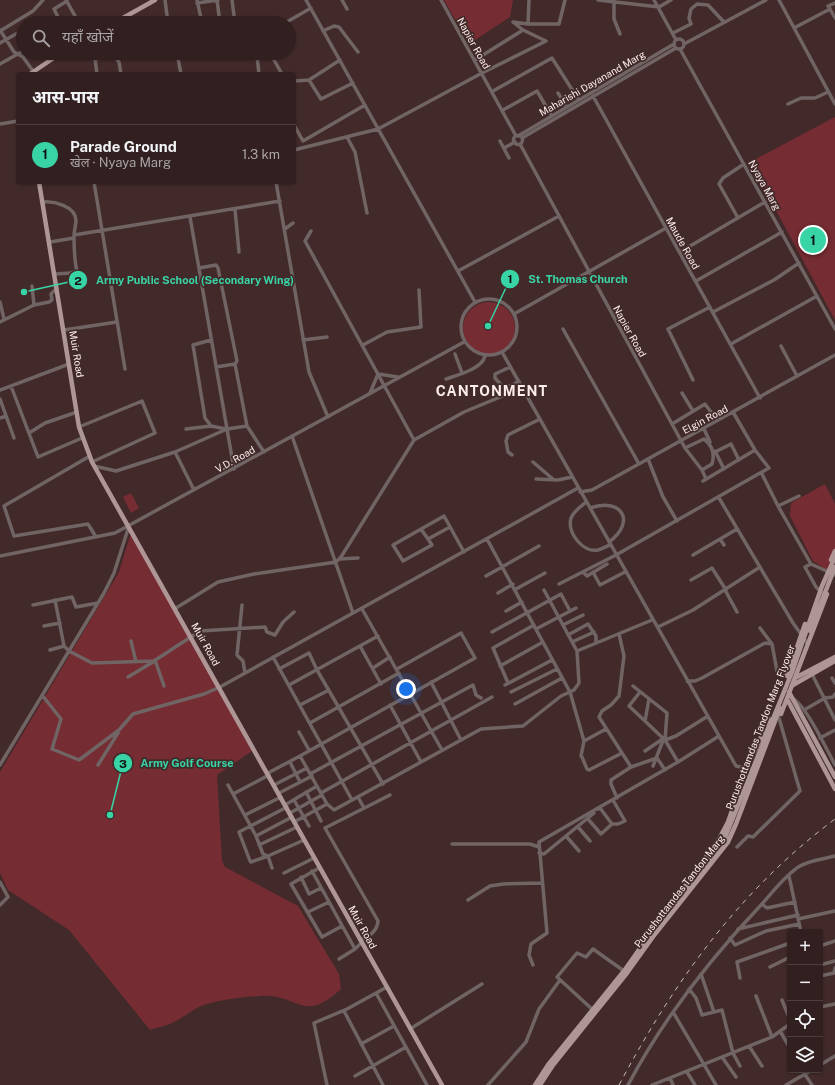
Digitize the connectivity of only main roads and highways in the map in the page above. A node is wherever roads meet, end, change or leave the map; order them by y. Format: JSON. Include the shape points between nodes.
{"nodes":[{"id":1,"x":155,"y":0,"type":"edge"},
{"id":2,"x":126,"y":16,"type":"edge"},
{"id":3,"x":50,"y":60,"type":"edge"},
{"id":4,"x":32,"y":72,"type":"edge"},
{"id":5,"x":39,"y":184,"type":"edge"},
{"id":6,"x":835,"y":551,"type":"edge"},
{"id":7,"x":835,"y":557,"type":"edge"},
{"id":8,"x":835,"y":567,"type":"edge"},
{"id":9,"x":835,"y":574,"type":"edge"},
{"id":10,"x":835,"y":657,"type":"edge"},
{"id":11,"x":835,"y":661,"type":"edge"},
{"id":12,"x":795,"y":678,"type":"junction"},
{"id":13,"x":793,"y":686,"type":"junction"},
{"id":14,"x":783,"y":688,"type":"junction"},
{"id":15,"x":790,"y":697,"type":"junction"},
{"id":16,"x":835,"y":777,"type":"edge"},
{"id":17,"x":835,"y":790,"type":"edge"},
{"id":18,"x":711,"y":860,"type":"junction"},
{"id":19,"x":685,"y":894,"type":"junction"},
{"id":20,"x":442,"y":1085,"type":"edge"},
{"id":21,"x":534,"y":1085,"type":"edge"},
{"id":22,"x":540,"y":1085,"type":"edge"}],
"edges":[{"from":1,"to":2,"type":"main road"},
{"from":3,"to":4,"type":"main road"},
{"from":5,"to":20,"type":"main road","name":"Muir Road","via":[[79,427],[93,464]]},
{"from":6,"to":14,"type":"main road","name":"Purushottamdas Tandon Marg","via":[[818,589]]},
{"from":7,"to":18,"type":"main road","name":"Purushottamdas Tandon Marg Flyover","via":[[732,823]]},
{"from":8,"to":18,"type":"main road","name":"Purushottamdas Tandon Marg Flyover","via":[[736,824],[728,842]]},
{"from":9,"to":12,"type":"main road","name":"Purushottamdas Tandon Marg"},
{"from":10,"to":12,"type":"main road"},
{"from":11,"to":13,"type":"main road"},
{"from":12,"to":13,"type":"main road","name":"Purushottamdas Tandon Marg"},
{"from":13,"to":15,"type":"main road","name":"Purushottamdas Tandon Marg"},
{"from":14,"to":15,"type":"main road"},
{"from":14,"to":19,"type":"main road","name":"Purushottamdas Tandon Marg","via":[[747,768],[728,822],[719,839],[685,886]]},
{"from":15,"to":16,"type":"main road"},
{"from":15,"to":17,"type":"main road","via":[[794,710]]},
{"from":15,"to":19,"type":"main road","name":"Purushottamdas Tandon Marg","via":[[757,771],[736,832],[694,890]]},
{"from":18,"to":19,"type":"main road","name":"Purushottamdas Tandon Marg Flyover"},
{"from":19,"to":21,"type":"main road","via":[[662,918],[624,971]]},
{"from":19,"to":22,"type":"main road","name":"Purushottamdas Tandon Marg","via":[[623,979],[553,1065]]}]}
